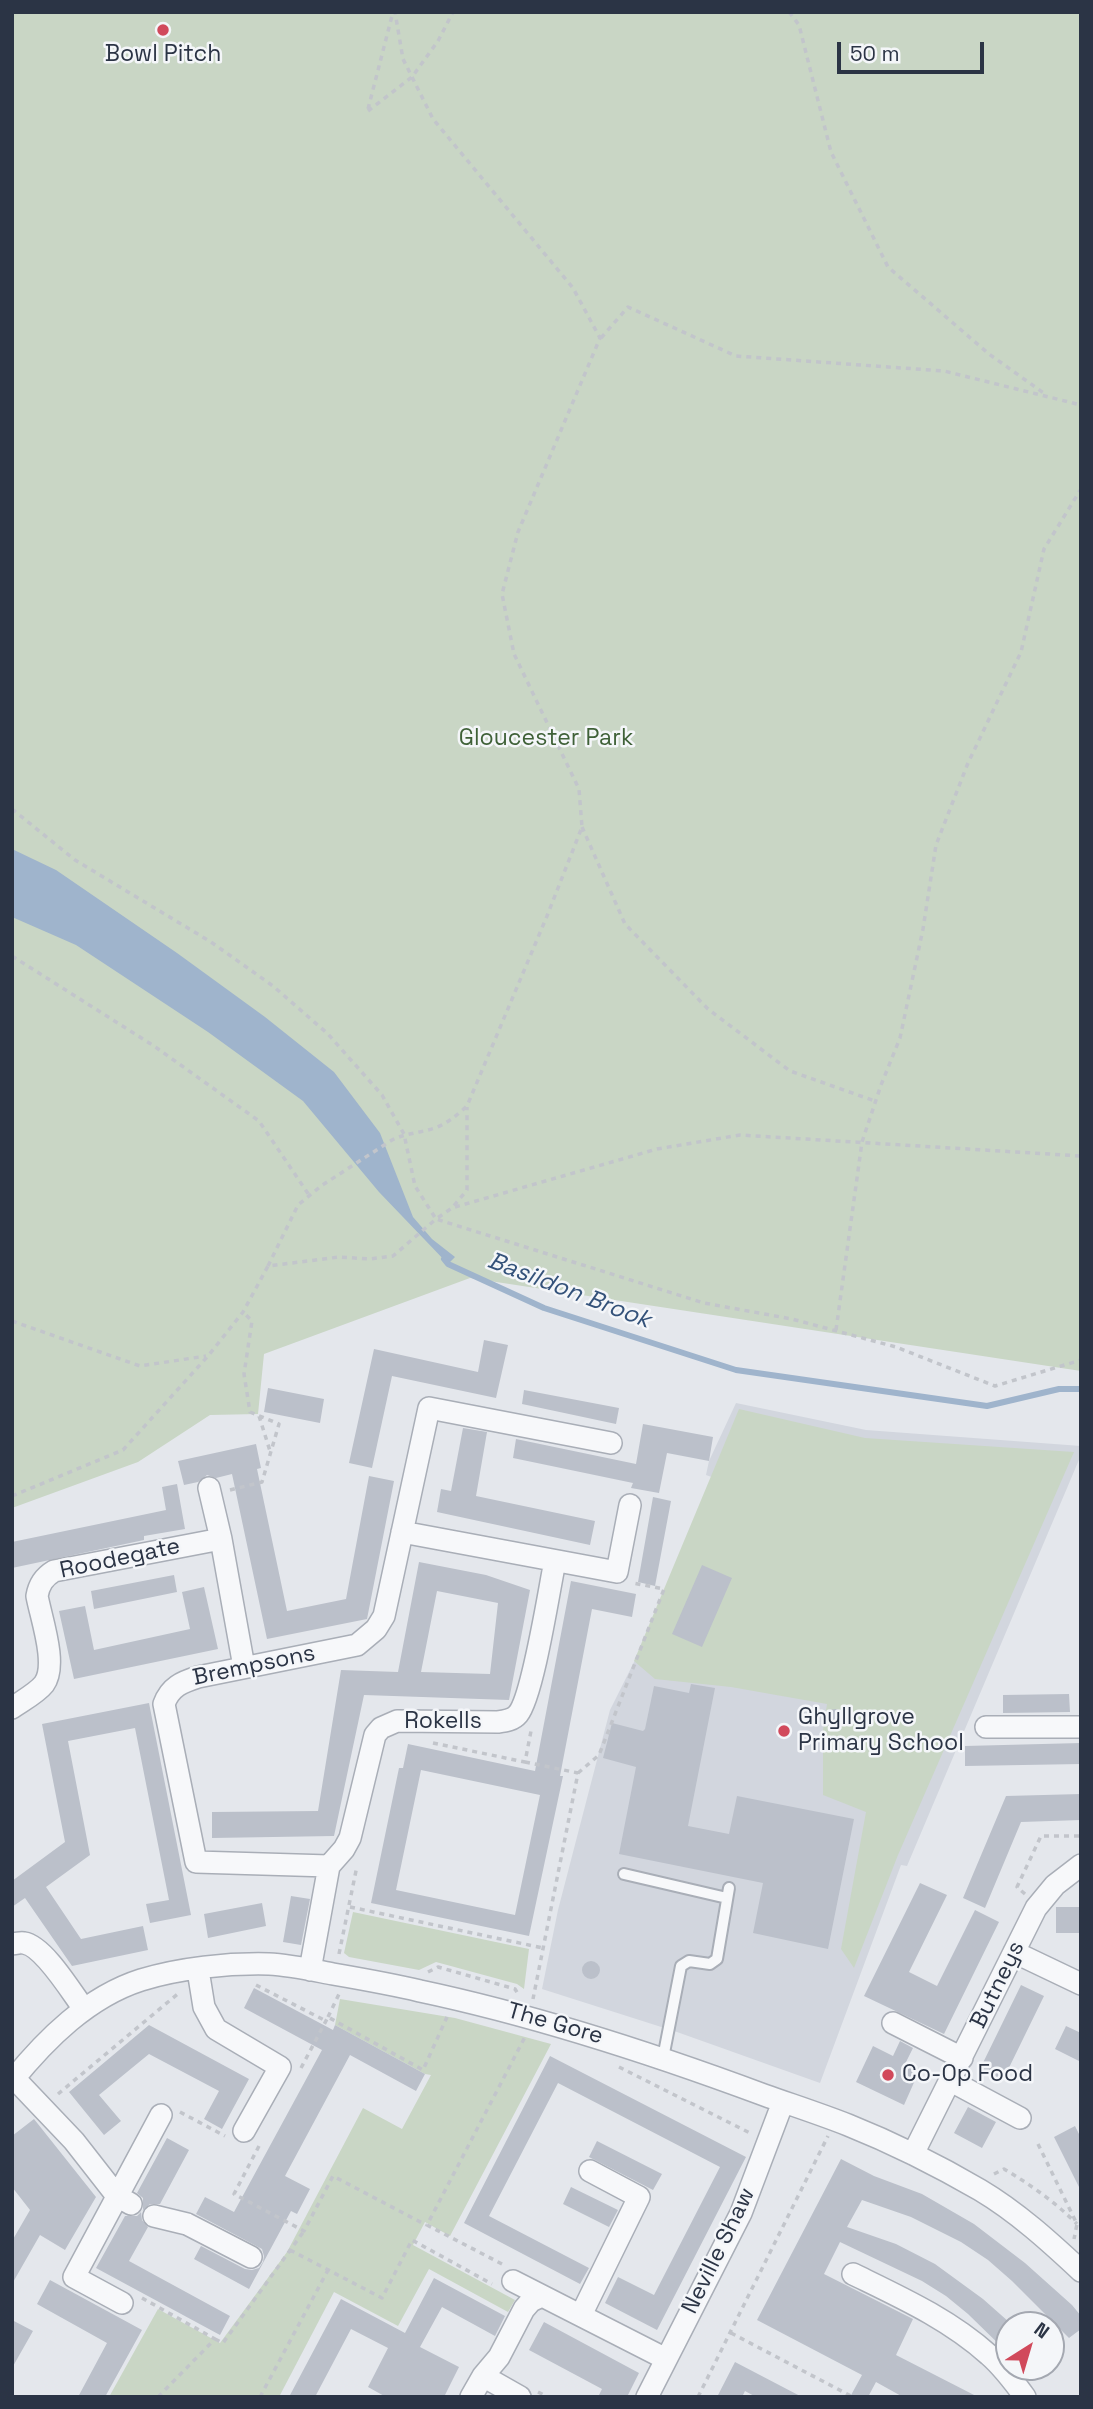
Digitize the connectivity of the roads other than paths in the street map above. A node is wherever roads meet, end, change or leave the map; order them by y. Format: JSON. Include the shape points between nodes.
{"nodes":[{"id":1,"x":611,"y":1443,"type":"dead end"},
{"id":2,"x":210,"y":1491,"type":"road end"},
{"id":3,"x":630,"y":1505,"type":"dead end"},
{"id":4,"x":402,"y":1532,"type":"junction"},
{"id":5,"x":221,"y":1539,"type":"junction"},
{"id":6,"x":555,"y":1561,"type":"junction"},
{"id":7,"x":244,"y":1667,"type":"junction"},
{"id":8,"x":12,"y":1707,"type":"edge"},
{"id":9,"x":985,"y":1727,"type":"dead end"},
{"id":10,"x":1081,"y":1727,"type":"edge"},
{"id":11,"x":1081,"y":1865,"type":"edge"},
{"id":12,"x":329,"y":1866,"type":"junction"},
{"id":13,"x":624,"y":1874,"type":"dead end"},
{"id":14,"x":12,"y":1944,"type":"edge"},
{"id":15,"x":1014,"y":1952,"type":"junction"},
{"id":16,"x":198,"y":1969,"type":"junction"},
{"id":17,"x":310,"y":1970,"type":"junction"},
{"id":18,"x":1081,"y":1984,"type":"edge"},
{"id":19,"x":85,"y":2010,"type":"junction"},
{"id":20,"x":893,"y":2023,"type":"dead end"},
{"id":21,"x":663,"y":2058,"type":"junction"},
{"id":22,"x":962,"y":2058,"type":"junction"},
{"id":23,"x":13,"y":2079,"type":"edge"},
{"id":24,"x":951,"y":2081,"type":"junction"},
{"id":25,"x":783,"y":2102,"type":"junction"},
{"id":26,"x":169,"y":2113,"type":"road end"},
{"id":27,"x":1020,"y":2118,"type":"dead end"},
{"id":28,"x":246,"y":2140,"type":"road end"},
{"id":29,"x":913,"y":2154,"type":"junction"},
{"id":30,"x":590,"y":2171,"type":"dead end"},
{"id":31,"x":124,"y":2200,"type":"junction"},
{"id":32,"x":153,"y":2216,"type":"dead end"},
{"id":33,"x":251,"y":2257,"type":"dead end"},
{"id":34,"x":1081,"y":2271,"type":"edge"},
{"id":35,"x":852,"y":2274,"type":"dead end"},
{"id":36,"x":507,"y":2279,"type":"road end"},
{"id":37,"x":542,"y":2296,"type":"junction"},
{"id":38,"x":129,"y":2299,"type":"road end"},
{"id":39,"x":581,"y":2315,"type":"junction"},
{"id":40,"x":666,"y":2359,"type":"junction"},
{"id":41,"x":483,"y":2376,"type":"junction"},
{"id":42,"x":525,"y":2392,"type":"edge"},
{"id":43,"x":471,"y":2397,"type":"edge"},
{"id":44,"x":647,"y":2397,"type":"edge"},
{"id":45,"x":1025,"y":2397,"type":"edge"}],
"edges":[{"from":1,"to":4,"type":"street","name":"Brempsons","via":[[429,1408]]},
{"from":2,"to":5,"type":"street"},
{"from":3,"to":6,"type":"street","via":[[617,1572]]},
{"from":4,"to":6,"type":"street"},
{"from":4,"to":7,"type":"street","name":"Brempsons","via":[[384,1616],[366,1639],[357,1645]]},
{"from":5,"to":7,"type":"street"},
{"from":5,"to":8,"type":"street","name":"Roodegate","via":[[46,1576],[37,1596],[49,1673],[44,1684]]},
{"from":6,"to":12,"type":"street","name":"Rokells","via":[[528,1692],[517,1716],[498,1722],[397,1721],[381,1728],[370,1751],[349,1838]]},
{"from":7,"to":12,"type":"street","name":"Brempsons","via":[[180,1683],[164,1704],[196,1862]]},
{"from":9,"to":10,"type":"street"},
{"from":11,"to":15,"type":"street","name":"Butneys","via":[[1055,1885],[1036,1908]]},
{"from":12,"to":17,"type":"street","name":"Rokells"},
{"from":13,"to":21,"type":"lane","via":[[728,1893],[717,1959],[710,1964],[689,1961],[681,1966]]},
{"from":14,"to":19,"type":"street","via":[[23,1942],[35,1948]]},
{"from":15,"to":18,"type":"street"},
{"from":15,"to":22,"type":"street","name":"Butneys"},
{"from":16,"to":17,"type":"street","name":"The Gore","via":[[271,1964]]},
{"from":16,"to":19,"type":"street","name":"The Gore","via":[[138,1981]]},
{"from":16,"to":28,"type":"street","via":[[204,2007],[216,2029],[279,2067]]},
{"from":17,"to":21,"type":"street","name":"The Gore","via":[[495,2006]]},
{"from":19,"to":23,"type":"street","name":"The Gore","via":[[47,2040]]},
{"from":20,"to":22,"type":"street"},
{"from":21,"to":25,"type":"street","name":"The Gore"},
{"from":22,"to":24,"type":"street","name":"Butneys"},
{"from":23,"to":31,"type":"street"},
{"from":24,"to":27,"type":"street"},
{"from":24,"to":29,"type":"street","name":"Butneys"},
{"from":25,"to":29,"type":"street","name":"The Gore"},
{"from":25,"to":40,"type":"street","name":"Neville Shaw","via":[[741,2213]]},
{"from":26,"to":31,"type":"street"},
{"from":29,"to":34,"type":"street","name":"The Gore","via":[[983,2192]]},
{"from":30,"to":39,"type":"street","via":[[639,2197]]},
{"from":31,"to":38,"type":"street","via":[[74,2277]]},
{"from":32,"to":33,"type":"street","via":[[187,2224]]},
{"from":35,"to":45,"type":"street","via":[[911,2302],[973,2341]]},
{"from":36,"to":37,"type":"street"},
{"from":37,"to":39,"type":"street"},
{"from":37,"to":41,"type":"street","via":[[524,2309],[499,2357]]},
{"from":39,"to":40,"type":"street"},
{"from":40,"to":44,"type":"street","name":"Neville Shaw"},
{"from":41,"to":42,"type":"street"},
{"from":41,"to":43,"type":"street"}]}
